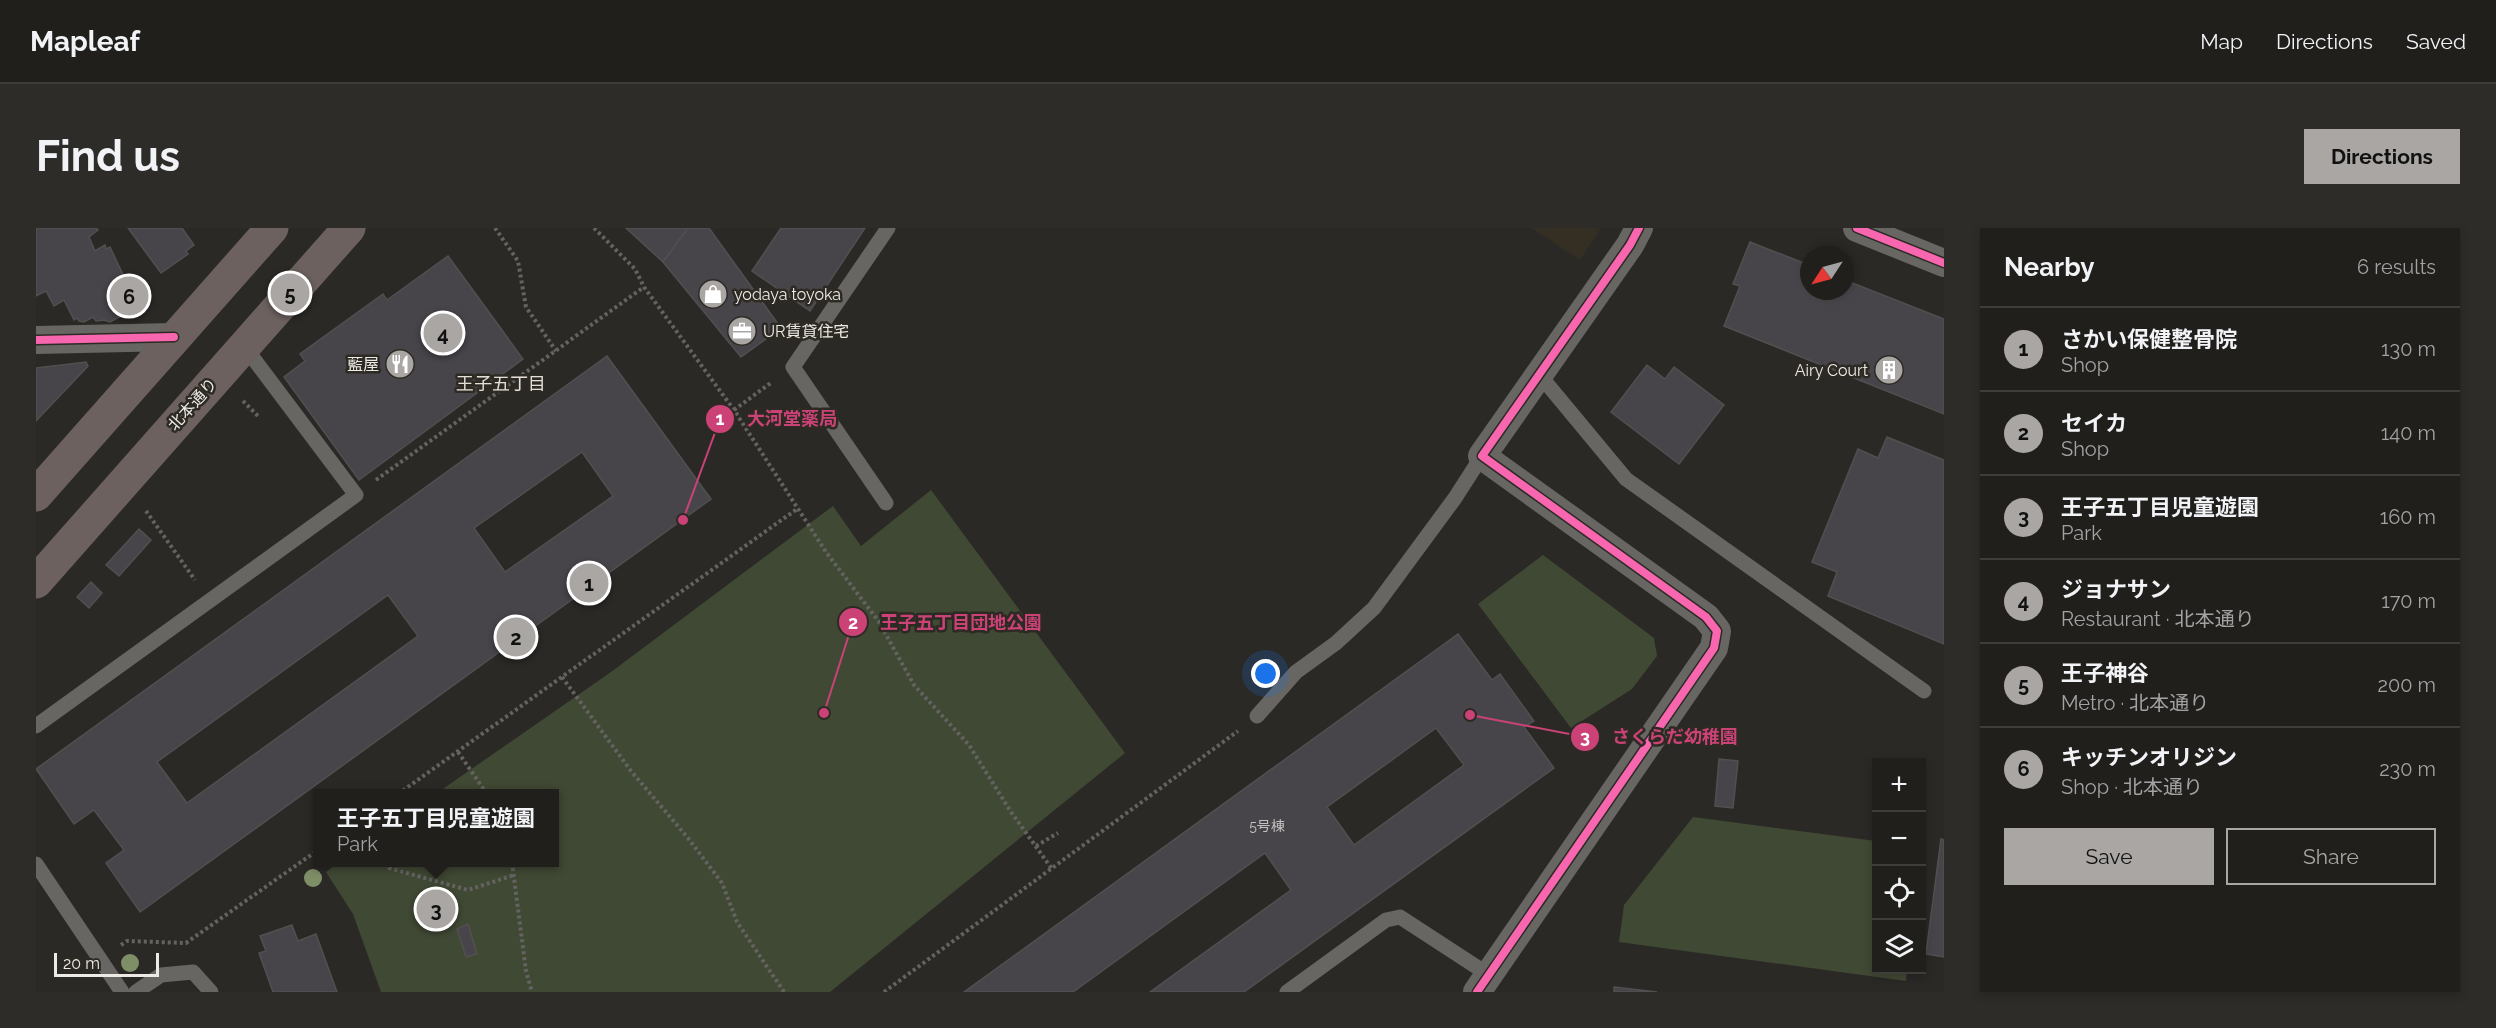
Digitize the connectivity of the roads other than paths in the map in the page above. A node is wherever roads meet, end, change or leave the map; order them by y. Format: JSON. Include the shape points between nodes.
{"nodes":[{"id":1,"x":272,"y":228,"type":"edge"},
{"id":2,"x":349,"y":228,"type":"edge"},
{"id":3,"x":888,"y":228,"type":"edge"},
{"id":4,"x":1640,"y":228,"type":"edge"},
{"id":5,"x":1859,"y":228,"type":"edge"},
{"id":6,"x":1944,"y":263,"type":"edge"},
{"id":7,"x":174,"y":337,"type":"junction"},
{"id":8,"x":36,"y":340,"type":"edge"},
{"id":9,"x":244,"y":346,"type":"junction"},
{"id":10,"x":1538,"y":373,"type":"junction"},
{"id":11,"x":1482,"y":456,"type":"junction"},
{"id":12,"x":36,"y":495,"type":"edge"},
{"id":13,"x":886,"y":503,"type":"dead end"},
{"id":14,"x":36,"y":582,"type":"edge"},
{"id":15,"x":1924,"y":692,"type":"dead end"},
{"id":16,"x":1257,"y":716,"type":"road end"},
{"id":17,"x":36,"y":726,"type":"edge"},
{"id":18,"x":36,"y":864,"type":"edge"},
{"id":19,"x":1483,"y":983,"type":"edge"},
{"id":20,"x":122,"y":992,"type":"edge"},
{"id":21,"x":136,"y":992,"type":"edge"},
{"id":22,"x":211,"y":992,"type":"edge"},
{"id":23,"x":1287,"y":992,"type":"edge"}],
"edges":[{"from":1,"to":7,"type":"highway"},
{"from":2,"to":9,"type":"highway","name":"北本通り"},
{"from":3,"to":13,"type":"lane","via":[[793,367]]},
{"from":4,"to":10,"type":"street"},
{"from":5,"to":6,"type":"street"},
{"from":7,"to":8,"type":"street"},
{"from":7,"to":12,"type":"highway"},
{"from":9,"to":14,"type":"highway","name":"北本通り"},
{"from":9,"to":17,"type":"lane","via":[[356,495]]},
{"from":10,"to":11,"type":"street"},
{"from":10,"to":15,"type":"lane","via":[[1626,479]]},
{"from":11,"to":16,"type":"lane","via":[[1374,608],[1296,672]]},
{"from":11,"to":19,"type":"street","via":[[1706,617],[1717,631],[1714,648]]},
{"from":18,"to":20,"type":"lane"},
{"from":19,"to":23,"type":"lane","via":[[1400,917],[1386,920]]},
{"from":21,"to":22,"type":"lane","via":[[161,975],[193,972]]}]}
